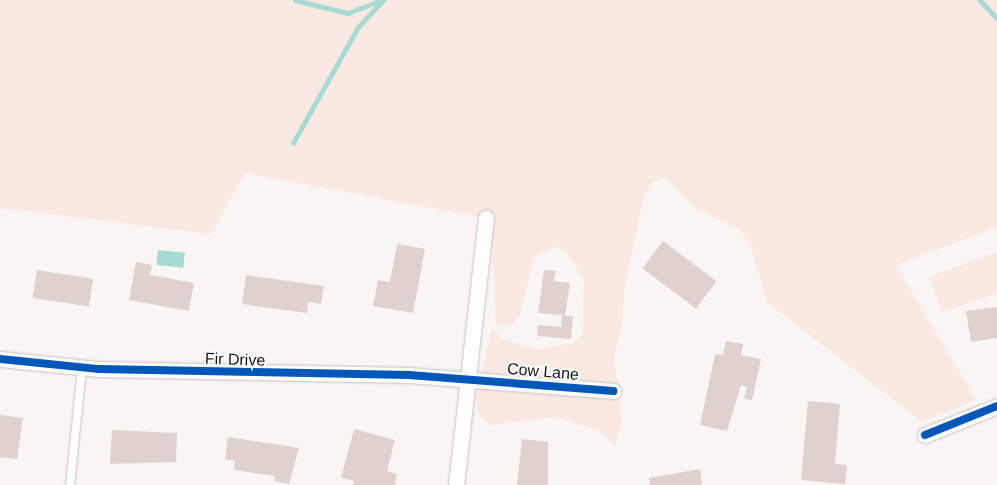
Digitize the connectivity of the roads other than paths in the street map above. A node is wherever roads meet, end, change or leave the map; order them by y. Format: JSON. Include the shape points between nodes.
{"nodes":[{"id":1,"x":486,"y":218,"type":"dead end"},
{"id":2,"x":0,"y":359,"type":"edge"},
{"id":3,"x":82,"y":368,"type":"junction"},
{"id":4,"x":470,"y":379,"type":"junction"},
{"id":5,"x":613,"y":391,"type":"dead end"},
{"id":6,"x":997,"y":406,"type":"edge"},
{"id":7,"x":925,"y":435,"type":"dead end"},
{"id":8,"x":70,"y":485,"type":"edge"},
{"id":9,"x":456,"y":485,"type":"edge"}],
"edges":[{"from":1,"to":4,"type":"street"},
{"from":2,"to":3,"type":"street","name":"Fir Drive"},
{"from":3,"to":4,"type":"street","name":"Fir Drive"},
{"from":3,"to":8,"type":"lane"},
{"from":4,"to":5,"type":"street","name":"Cow Lane"},
{"from":4,"to":9,"type":"street"},
{"from":6,"to":7,"type":"street"}]}
